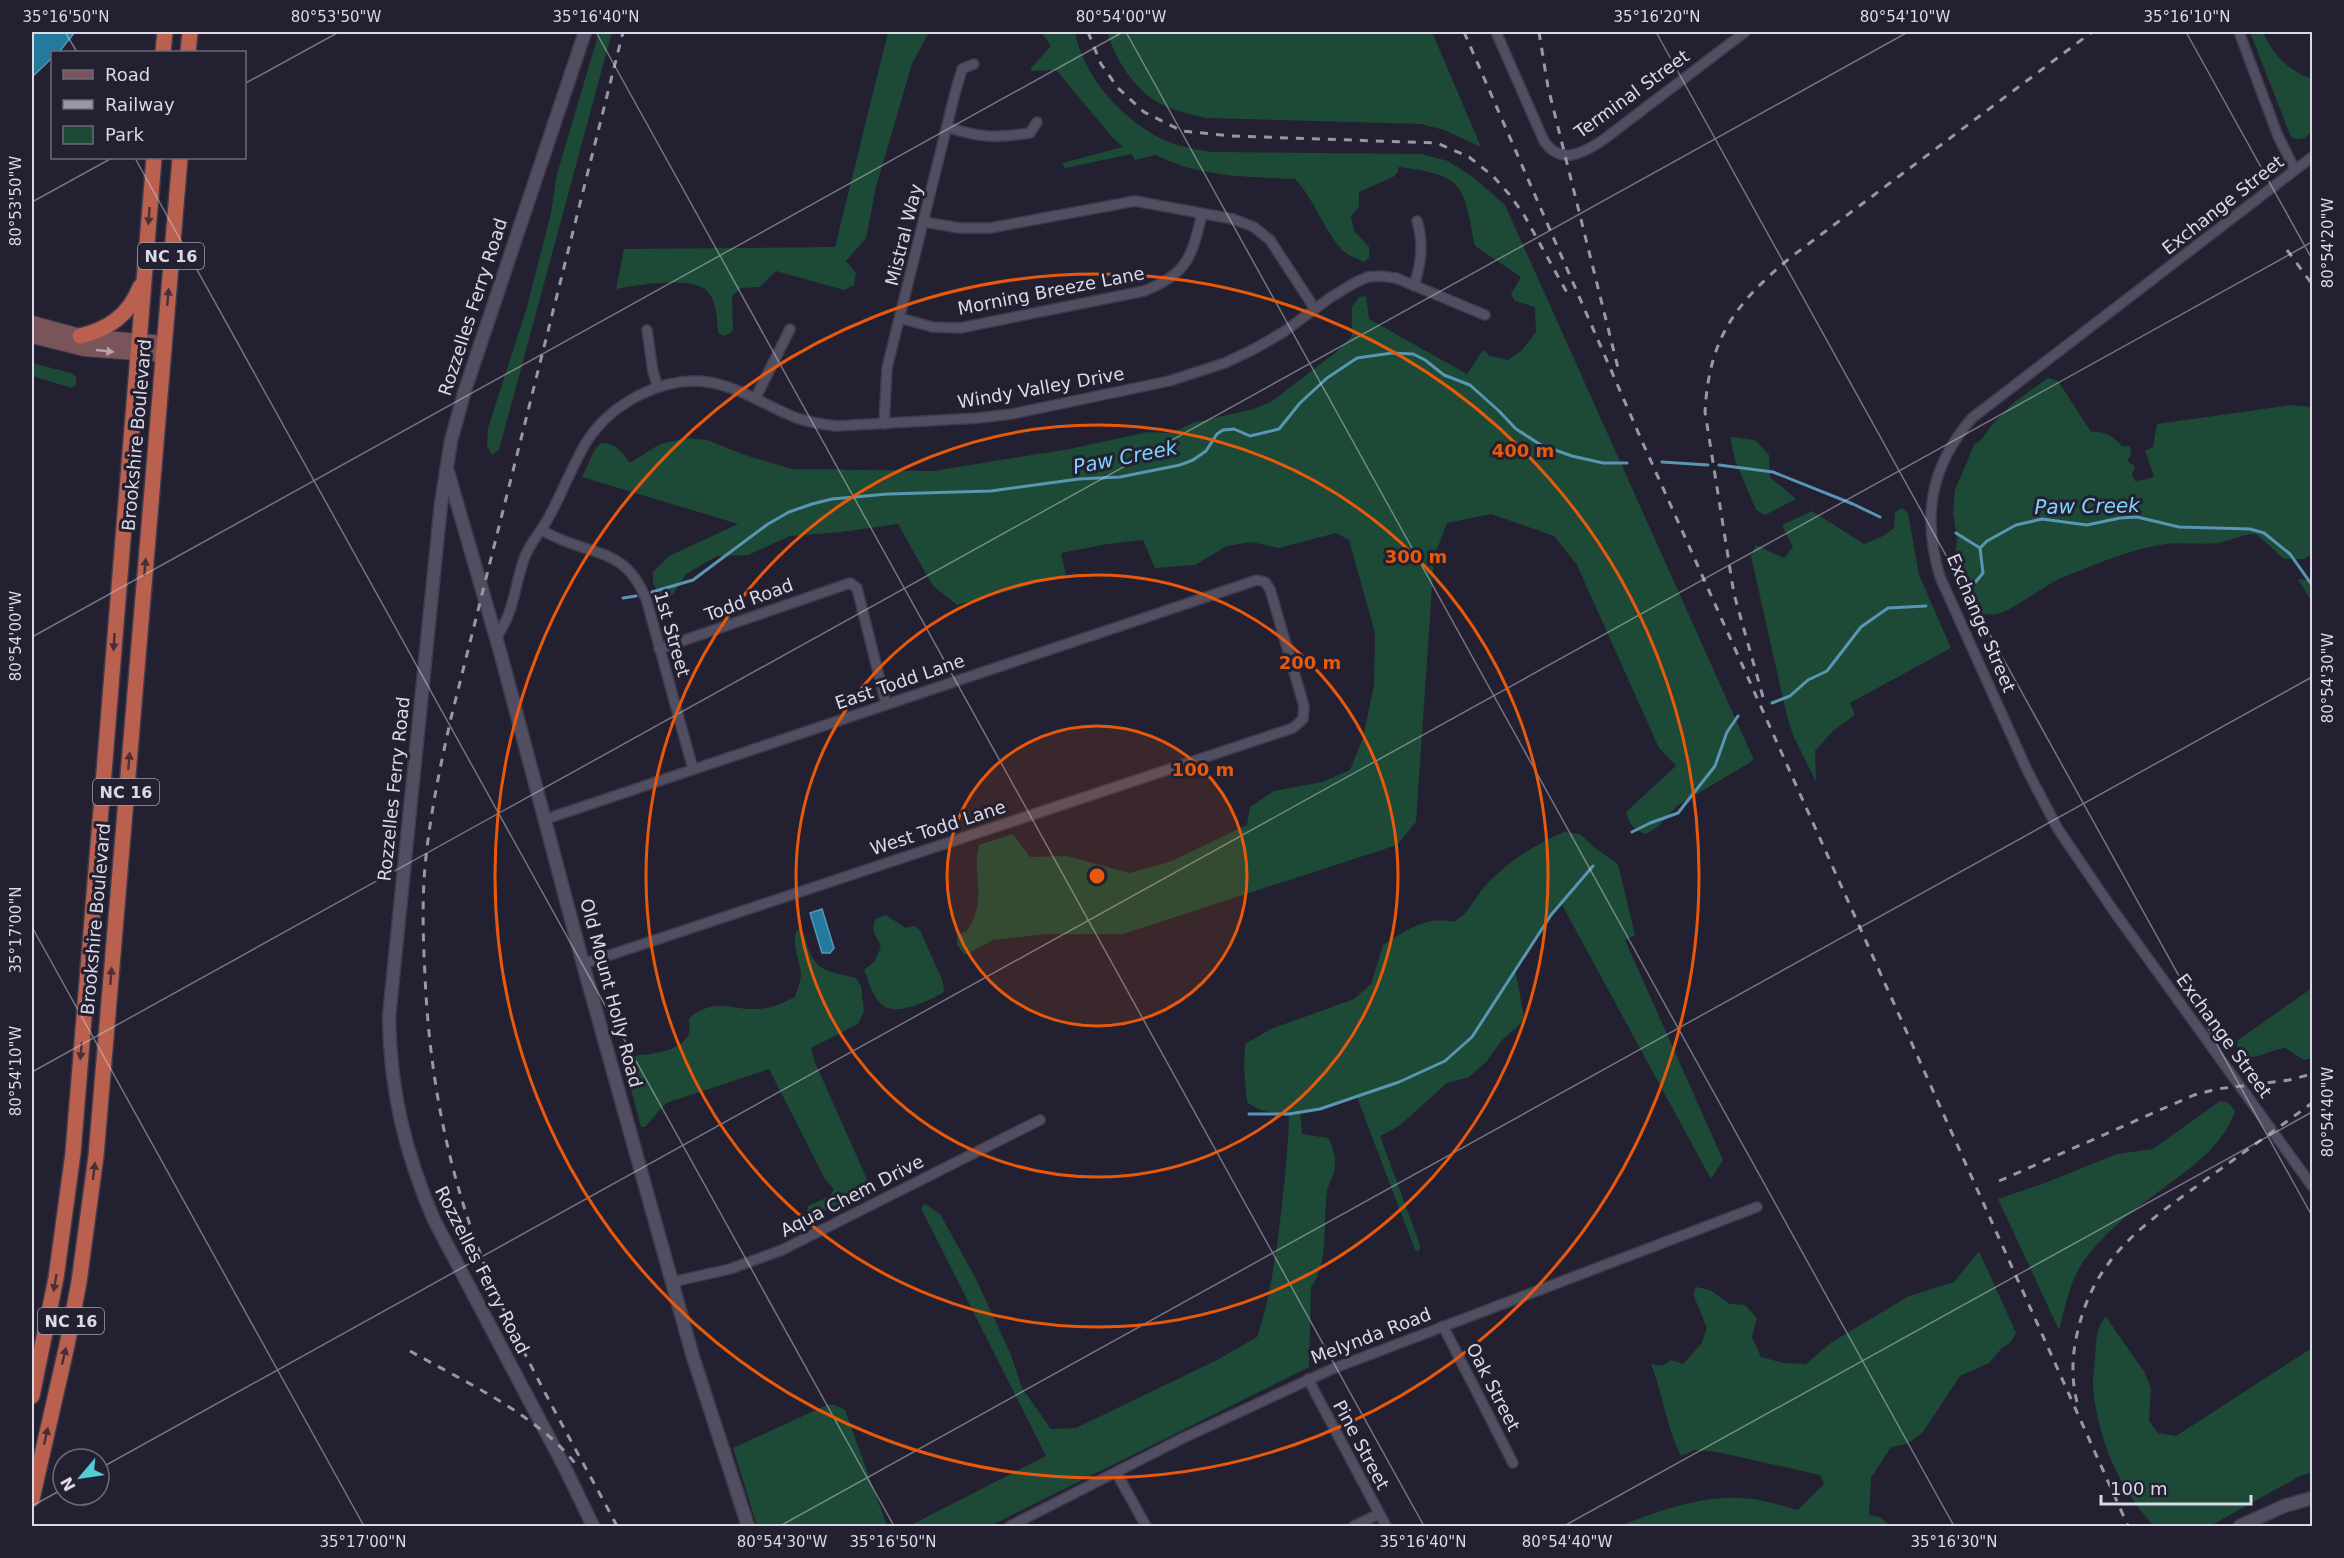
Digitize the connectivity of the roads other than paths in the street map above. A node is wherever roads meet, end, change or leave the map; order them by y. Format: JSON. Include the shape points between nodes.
{"nodes":[{"id":1,"x":165,"y":32,"type":"edge"},
{"id":2,"x":190,"y":32,"type":"edge"},
{"id":3,"x":585,"y":32,"type":"edge"},
{"id":4,"x":1496,"y":32,"type":"edge"},
{"id":5,"x":1745,"y":32,"type":"edge"},
{"id":6,"x":2239,"y":32,"type":"edge"},
{"id":7,"x":163,"y":51,"type":"edge"},
{"id":8,"x":188,"y":51,"type":"edge"},
{"id":9,"x":974,"y":64,"type":"dead end"},
{"id":10,"x":1037,"y":122,"type":"dead end"},
{"id":11,"x":947,"y":127,"type":"junction"},
{"id":12,"x":2313,"y":157,"type":"edge"},
{"id":13,"x":153,"y":159,"type":"edge"},
{"id":14,"x":180,"y":159,"type":"edge"},
{"id":15,"x":2295,"y":170,"type":"junction"},
{"id":16,"x":1202,"y":213,"type":"junction"},
{"id":17,"x":1417,"y":221,"type":"dead end"},
{"id":18,"x":924,"y":222,"type":"junction"},
{"id":19,"x":144,"y":276,"type":"junction"},
{"id":20,"x":1414,"y":286,"type":"junction"},
{"id":21,"x":1315,"y":309,"type":"junction"},
{"id":22,"x":1485,"y":315,"type":"dead end"},
{"id":23,"x":900,"y":318,"type":"junction"},
{"id":24,"x":32,"y":323,"type":"edge"},
{"id":25,"x":790,"y":329,"type":"dead end"},
{"id":26,"x":647,"y":330,"type":"dead end"},
{"id":27,"x":32,"y":336,"type":"edge"},
{"id":28,"x":80,"y":336,"type":"junction"},
{"id":29,"x":138,"y":348,"type":"junction"},
{"id":30,"x":164,"y":349,"type":"junction"},
{"id":31,"x":658,"y":387,"type":"junction"},
{"id":32,"x":756,"y":397,"type":"junction"},
{"id":33,"x":884,"y":424,"type":"junction"},
{"id":34,"x":446,"y":467,"type":"junction"},
{"id":35,"x":542,"y":530,"type":"junction"},
{"id":36,"x":496,"y":638,"type":"junction"},
{"id":37,"x":659,"y":650,"type":"junction"},
{"id":38,"x":886,"y":704,"type":"junction"},
{"id":39,"x":1301,"y":722,"type":"joint"},
{"id":40,"x":693,"y":769,"type":"junction"},
{"id":41,"x":546,"y":819,"type":"junction"},
{"id":42,"x":583,"y":964,"type":"junction"},
{"id":43,"x":1040,"y":1120,"type":"dead end"},
{"id":44,"x":2313,"y":1186,"type":"edge"},
{"id":45,"x":1757,"y":1207,"type":"dead end"},
{"id":46,"x":672,"y":1282,"type":"junction"},
{"id":47,"x":1443,"y":1326,"type":"junction"},
{"id":48,"x":1308,"y":1379,"type":"junction"},
{"id":49,"x":32,"y":1396,"type":"edge"},
{"id":50,"x":1513,"y":1462,"type":"dead end"},
{"id":51,"x":1116,"y":1472,"type":"junction"},
{"id":52,"x":2313,"y":1498,"type":"edge"},
{"id":53,"x":32,"y":1499,"type":"edge"},
{"id":54,"x":1378,"y":1514,"type":"junction"},
{"id":55,"x":593,"y":1527,"type":"edge"},
{"id":56,"x":748,"y":1527,"type":"edge"},
{"id":57,"x":1010,"y":1527,"type":"edge"},
{"id":58,"x":1146,"y":1527,"type":"edge"},
{"id":59,"x":1354,"y":1527,"type":"edge"},
{"id":60,"x":1386,"y":1527,"type":"edge"},
{"id":61,"x":2240,"y":1527,"type":"edge"}],
"edges":[{"from":1,"to":7,"type":"highway"},
{"from":2,"to":8,"type":"highway"},
{"from":3,"to":34,"type":"street","name":"Rozzelles Ferry Road","via":[[469,375]]},
{"from":4,"to":5,"type":"street","name":"Terminal Street","via":[[1544,141],[1552,151],[1565,156],[1584,152],[1603,140]]},
{"from":6,"to":15,"type":"street"},
{"from":9,"to":11,"type":"street","name":"Mistral Way","via":[[962,69]]},
{"from":10,"to":11,"type":"street","via":[[1030,133],[1000,137],[974,136]]},
{"from":11,"to":18,"type":"street","name":"Mistral Way"},
{"from":12,"to":15,"type":"street","name":"Exchange Street"},
{"from":13,"to":19,"type":"highway","name":"Brookshire Boulevard","number":"NC 16","one_way":true},
{"from":30,"to":14,"type":"highway","name":"Brookshire Boulevard","number":"NC 16","one_way":true},
{"from":15,"to":44,"type":"street","name":"Exchange Street","via":[[1972,418],[1954,441],[1940,469],[1930,511],[1940,577],[2058,829]]},
{"from":16,"to":18,"type":"street","via":[[1135,201],[990,228]]},
{"from":16,"to":21,"type":"street","via":[[1254,227],[1270,240]]},
{"from":16,"to":23,"type":"street","name":"Morning Breeze Lane","via":[[1193,251],[1186,263],[1161,284],[1144,291],[960,328],[932,327]]},
{"from":17,"to":20,"type":"street","via":[[1422,246]]},
{"from":18,"to":23,"type":"street","name":"Mistral Way"},
{"from":19,"to":28,"type":"highway","via":[[126,313],[101,330]]},
{"from":19,"to":29,"type":"highway","name":"Brookshire Boulevard","number":"NC 16"},
{"from":20,"to":21,"type":"street","name":"Windy Valley Drive","via":[[1396,278],[1368,277]]},
{"from":20,"to":22,"type":"street","name":"Windy Valley Drive"},
{"from":21,"to":33,"type":"street","name":"Windy Valley Drive","via":[[1256,348],[1225,363],[1169,381],[1012,414]]},
{"from":23,"to":33,"type":"street","name":"Mistral Way","via":[[887,368]]},
{"from":24,"to":28,"type":"main road"},
{"from":25,"to":32,"type":"street"},
{"from":26,"to":31,"type":"street"},
{"from":27,"to":29,"type":"main road","one_way":true,"via":[[84,349]]},
{"from":28,"to":29,"type":"main road"},
{"from":29,"to":30,"type":"main road"},
{"from":29,"to":49,"type":"highway","name":"Brookshire Boulevard","number":"NC 16","one_way":true,"via":[[73,1154],[56,1278]]},
{"from":53,"to":30,"type":"highway","name":"Brookshire Boulevard","number":"NC 16","one_way":true,"via":[[79,1282],[96,1156]]},
{"from":31,"to":32,"type":"street","name":"Windy Valley Drive","via":[[708,382]]},
{"from":31,"to":35,"type":"street","name":"Windy Valley Drive","via":[[625,404],[598,427],[586,442]]},
{"from":32,"to":33,"type":"street","name":"Windy Valley Drive","via":[[792,417],[815,424]]},
{"from":34,"to":36,"type":"street","name":"Old Mount Holly Road"},
{"from":34,"to":55,"type":"street","name":"Rozzelles Ferry Road","via":[[393,966],[390,1046],[396,1101],[412,1167],[434,1220]]},
{"from":35,"to":36,"type":"street","name":"Windy Valley Drive","via":[[523,560],[512,611]]},
{"from":35,"to":37,"type":"street","name":"1st Street","via":[[562,542],[604,554],[630,570],[643,591]]},
{"from":36,"to":41,"type":"street","name":"Old Mount Holly Road"},
{"from":37,"to":38,"type":"street","name":"Todd Road","via":[[850,583],[857,588]]},
{"from":37,"to":40,"type":"street","name":"1st Street"},
{"from":38,"to":39,"type":"street","name":"East Todd Lane","via":[[1257,580],[1270,589],[1304,706]]},
{"from":38,"to":40,"type":"street","name":"East Todd Lane"},
{"from":39,"to":42,"type":"street","name":"West Todd Lane","via":[[1282,732]]},
{"from":40,"to":41,"type":"street","name":"East Todd Lane"},
{"from":41,"to":42,"type":"street","name":"Old Mount Holly Road"},
{"from":42,"to":46,"type":"street","name":"Old Mount Holly Road"},
{"from":43,"to":46,"type":"street","name":"Aqua Chem Drive","via":[[782,1250],[730,1269]]},
{"from":45,"to":47,"type":"street","name":"Melynda Road"},
{"from":46,"to":56,"type":"street","name":"Old Mount Holly Road"},
{"from":47,"to":48,"type":"street","name":"Melynda Road"},
{"from":47,"to":50,"type":"street","name":"Oak Street"},
{"from":48,"to":51,"type":"street","name":"Melynda Road"},
{"from":48,"to":54,"type":"street","name":"Pine Street"},
{"from":51,"to":57,"type":"street","name":"Melynda Road"},
{"from":51,"to":58,"type":"street"},
{"from":52,"to":61,"type":"street"},
{"from":54,"to":59,"type":"street"},
{"from":54,"to":60,"type":"street","name":"Pine Street"}]}
